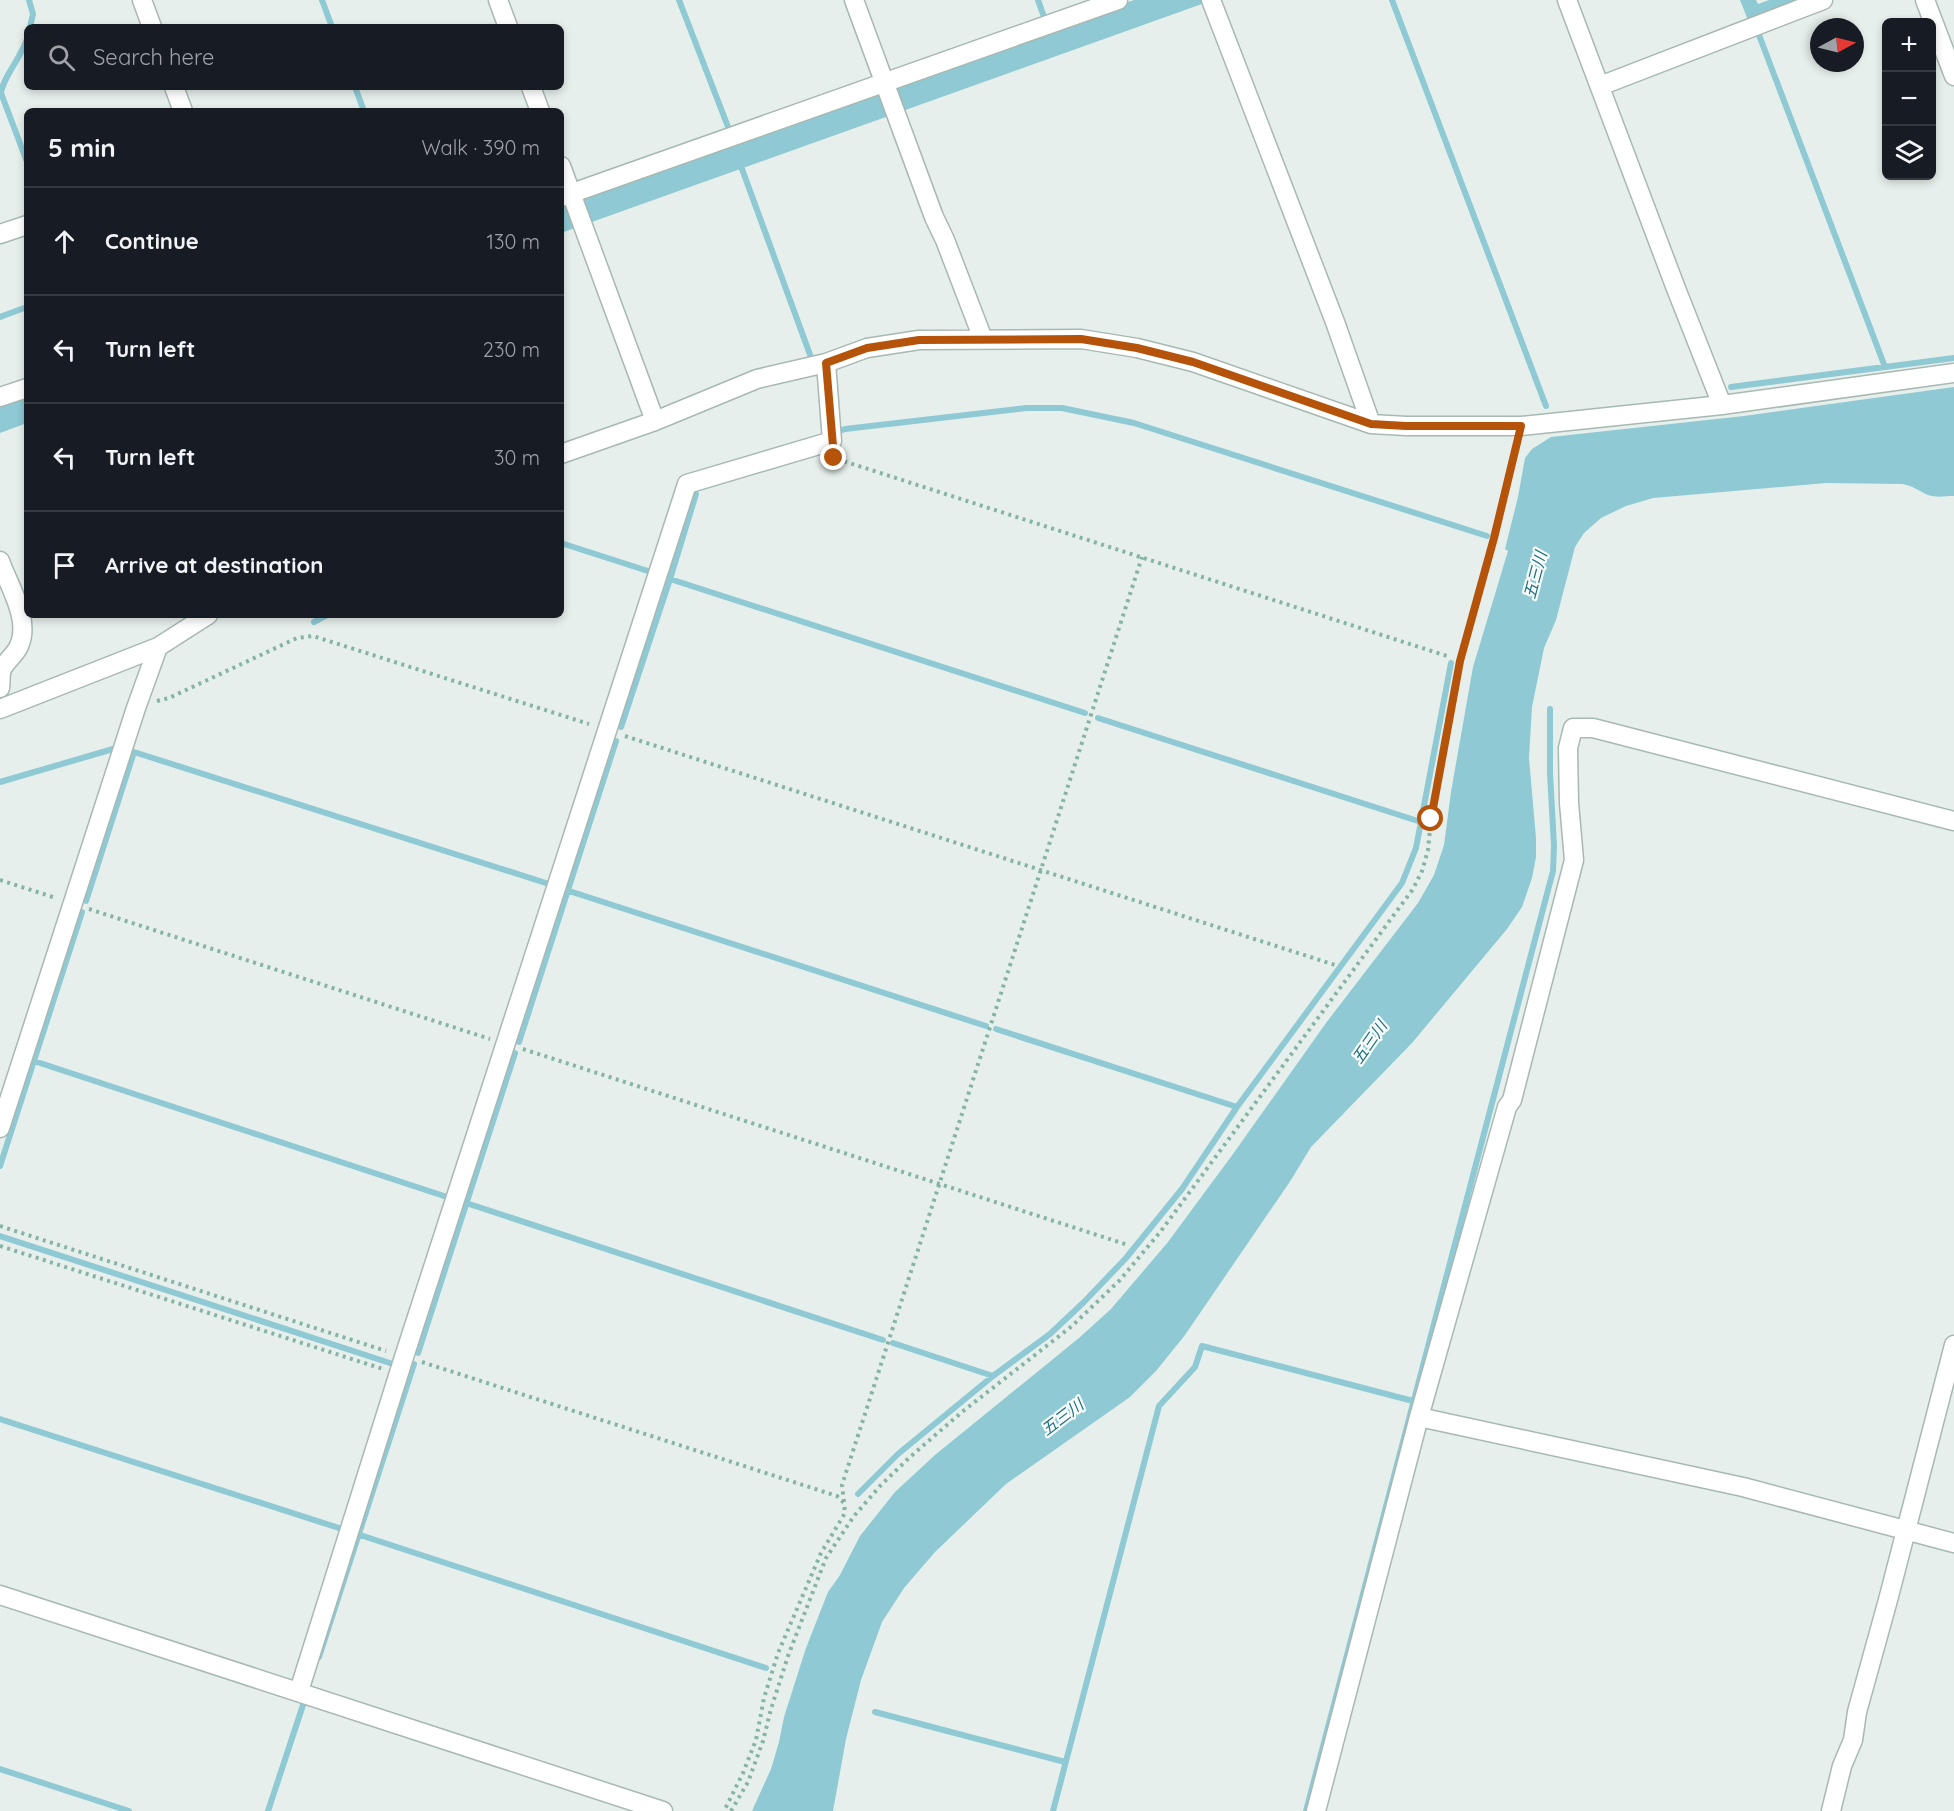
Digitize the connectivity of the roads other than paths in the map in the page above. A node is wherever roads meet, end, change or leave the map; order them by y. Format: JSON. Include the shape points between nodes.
{"nodes":[{"id":1,"x":142,"y":0,"type":"edge"},
{"id":2,"x":498,"y":0,"type":"edge"},
{"id":3,"x":854,"y":0,"type":"edge"},
{"id":4,"x":1118,"y":0,"type":"edge"},
{"id":5,"x":1211,"y":0,"type":"edge"},
{"id":6,"x":1567,"y":0,"type":"edge"},
{"id":7,"x":1823,"y":0,"type":"edge"},
{"id":8,"x":1925,"y":0,"type":"edge"},
{"id":9,"x":151,"y":24,"type":"edge"},
{"id":10,"x":507,"y":24,"type":"edge"},
{"id":11,"x":1954,"y":76,"type":"edge"},
{"id":12,"x":886,"y":83,"type":"junction"},
{"id":13,"x":1600,"y":86,"type":"junction"},
{"id":14,"x":175,"y":90,"type":"edge"},
{"id":15,"x":532,"y":90,"type":"edge"},
{"id":16,"x":182,"y":108,"type":"edge"},
{"id":17,"x":539,"y":108,"type":"edge"},
{"id":18,"x":566,"y":196,"type":"edge"},
{"id":19,"x":24,"y":226,"type":"edge"},
{"id":20,"x":0,"y":234,"type":"edge"},
{"id":21,"x":983,"y":339,"type":"junction"},
{"id":22,"x":826,"y":363,"type":"junction"},
{"id":23,"x":1954,"y":373,"type":"edge"},
{"id":24,"x":24,"y":389,"type":"edge"},
{"id":25,"x":0,"y":397,"type":"edge"},
{"id":26,"x":1722,"y":405,"type":"junction"},
{"id":27,"x":655,"y":421,"type":"junction"},
{"id":28,"x":1371,"y":424,"type":"junction"},
{"id":29,"x":564,"y":453,"type":"edge"},
{"id":30,"x":0,"y":561,"type":"edge"},
{"id":31,"x":203,"y":618,"type":"edge"},
{"id":32,"x":158,"y":647,"type":"junction"},
{"id":33,"x":0,"y":688,"type":"edge"},
{"id":34,"x":0,"y":709,"type":"edge"},
{"id":35,"x":1954,"y":821,"type":"edge"},
{"id":36,"x":0,"y":1128,"type":"edge"},
{"id":37,"x":1954,"y":1345,"type":"edge"},
{"id":38,"x":1419,"y":1417,"type":"junction"},
{"id":39,"x":1906,"y":1530,"type":"junction"},
{"id":40,"x":1954,"y":1543,"type":"edge"},
{"id":41,"x":0,"y":1595,"type":"edge"},
{"id":42,"x":299,"y":1691,"type":"junction"},
{"id":43,"x":663,"y":1811,"type":"edge"},
{"id":44,"x":1316,"y":1811,"type":"edge"},
{"id":45,"x":1831,"y":1811,"type":"edge"}],
"edges":[{"from":1,"to":9,"type":"street"},
{"from":2,"to":10,"type":"street"},
{"from":3,"to":12,"type":"street"},
{"from":4,"to":12,"type":"street"},
{"from":5,"to":28,"type":"street"},
{"from":6,"to":13,"type":"street"},
{"from":7,"to":13,"type":"street"},
{"from":8,"to":11,"type":"street"},
{"from":12,"to":18,"type":"street"},
{"from":12,"to":21,"type":"street"},
{"from":13,"to":26,"type":"street"},
{"from":14,"to":16,"type":"street"},
{"from":15,"to":17,"type":"street"},
{"from":18,"to":27,"type":"street","via":[[585,231]]},
{"from":19,"to":20,"type":"street"},
{"from":21,"to":22,"type":"street","via":[[919,340],[867,348]]},
{"from":21,"to":28,"type":"street","via":[[1081,339],[1137,348],[1193,362]]},
{"from":22,"to":27,"type":"street","via":[[757,379]]},
{"from":22,"to":42,"type":"street","via":[[832,441],[687,484]]},
{"from":23,"to":26,"type":"street"},
{"from":24,"to":25,"type":"street"},
{"from":26,"to":28,"type":"street","via":[[1521,426]]},
{"from":27,"to":29,"type":"street"},
{"from":30,"to":33,"type":"street","via":[[19,611],[22,636],[2,669]]},
{"from":31,"to":32,"type":"street"},
{"from":32,"to":34,"type":"street"},
{"from":32,"to":36,"type":"street"},
{"from":35,"to":38,"type":"street","via":[[1593,728],[1573,728],[1568,748],[1574,860],[1512,1100]]},
{"from":37,"to":39,"type":"street"},
{"from":38,"to":39,"type":"street","via":[[1743,1487]]},
{"from":38,"to":44,"type":"street"},
{"from":39,"to":40,"type":"street"},
{"from":39,"to":45,"type":"street"},
{"from":41,"to":42,"type":"street"},
{"from":42,"to":43,"type":"street"}]}
